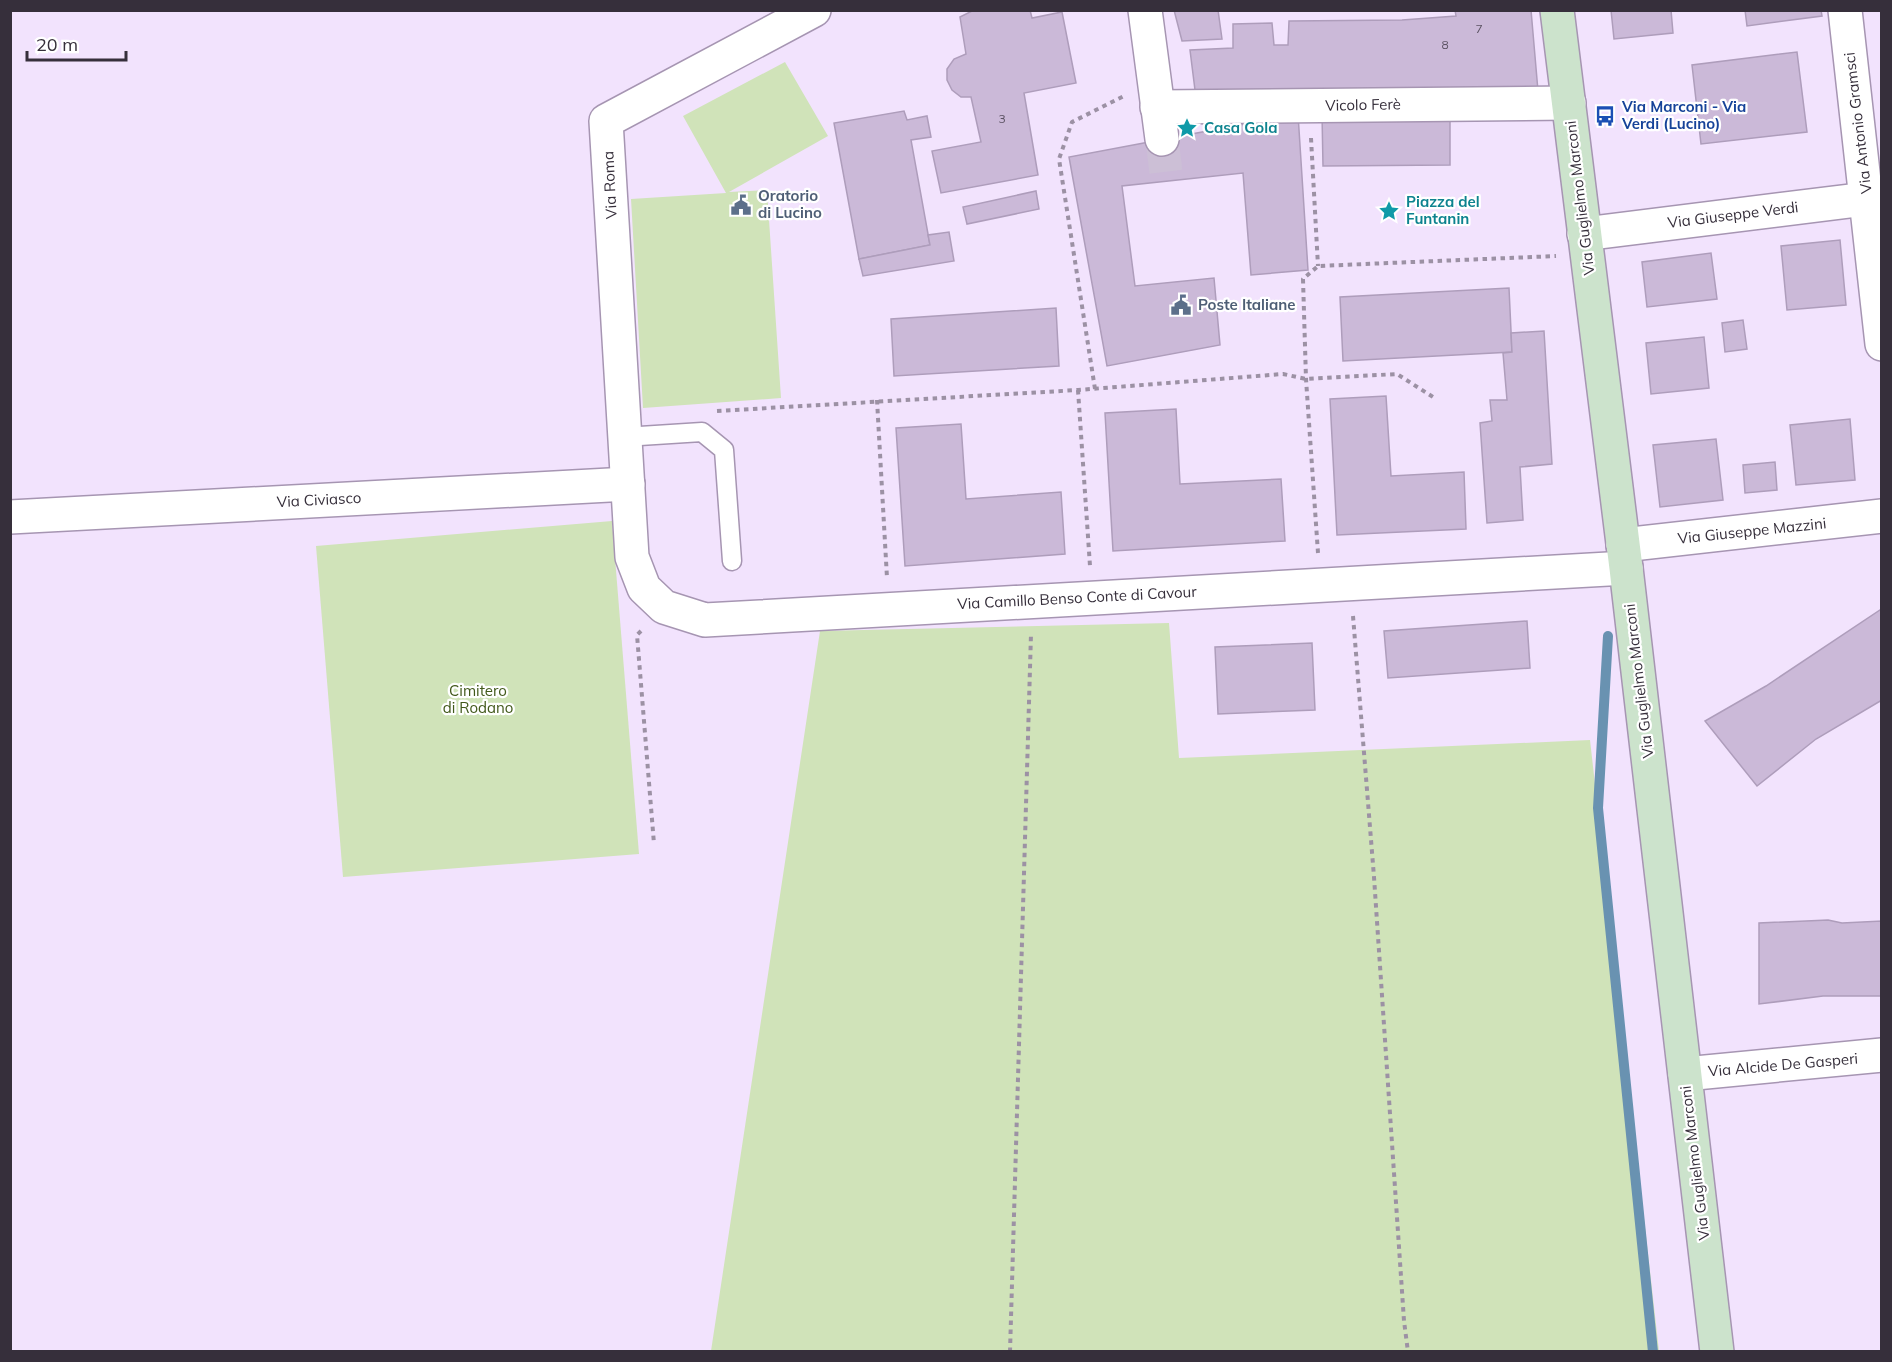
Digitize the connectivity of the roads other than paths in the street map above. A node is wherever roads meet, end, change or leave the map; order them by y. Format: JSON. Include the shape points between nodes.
{"nodes":[{"id":1,"x":814,"y":10,"type":"edge"},
{"id":2,"x":1145,"y":10,"type":"edge"},
{"id":3,"x":1557,"y":10,"type":"edge"},
{"id":4,"x":1845,"y":10,"type":"edge"},
{"id":5,"x":1156,"y":94,"type":"junction"},
{"id":6,"x":1569,"y":103,"type":"junction"},
{"id":7,"x":1162,"y":139,"type":"tunnel mouth"},
{"id":8,"x":1874,"y":197,"type":"edge"},
{"id":9,"x":1585,"y":245,"type":"junction"},
{"id":10,"x":1881,"y":344,"type":"edge"},
{"id":11,"x":624,"y":437,"type":"junction"},
{"id":12,"x":628,"y":484,"type":"junction"},
{"id":13,"x":1881,"y":516,"type":"edge"},
{"id":14,"x":10,"y":517,"type":"edge"},
{"id":15,"x":1624,"y":557,"type":"junction"},
{"id":16,"x":732,"y":561,"type":"dead end"},
{"id":17,"x":1881,"y":1055,"type":"edge"},
{"id":18,"x":1685,"y":1074,"type":"junction"},
{"id":19,"x":1717,"y":1352,"type":"edge"}],
"edges":[{"from":1,"to":11,"type":"street","name":"Via Roma","via":[[606,121]]},
{"from":2,"to":5,"type":"street"},
{"from":3,"to":6,"type":"street","name":"Via Guglielmo Marconi"},
{"from":4,"to":8,"type":"street","name":"Via Antonio Gramsci"},
{"from":5,"to":6,"type":"street","name":"Vicolo Ferè","via":[[1310,106]]},
{"from":5,"to":7,"type":"street"},
{"from":6,"to":9,"type":"street","name":"Via Guglielmo Marconi"},
{"from":8,"to":9,"type":"street","name":"Via Giuseppe Verdi"},
{"from":8,"to":10,"type":"street","name":"Via Antonio Gramsci"},
{"from":9,"to":15,"type":"street","name":"Via Guglielmo Marconi"},
{"from":11,"to":12,"type":"street","name":"Via Roma"},
{"from":11,"to":16,"type":"lane","via":[[702,432],[724,450]]},
{"from":12,"to":14,"type":"street","name":"Via Civiasco"},
{"from":12,"to":15,"type":"street","name":"Via Camillo Benso Conte di Cavour","via":[[632,557],[644,588],[664,607],[705,620],[1335,583]]},
{"from":13,"to":15,"type":"street","name":"Via Giuseppe Mazzini"},
{"from":15,"to":18,"type":"street","name":"Via Guglielmo Marconi"},
{"from":17,"to":18,"type":"street","name":"Via Alcide De Gasperi"},
{"from":18,"to":19,"type":"street","name":"Via Guglielmo Marconi"}]}
